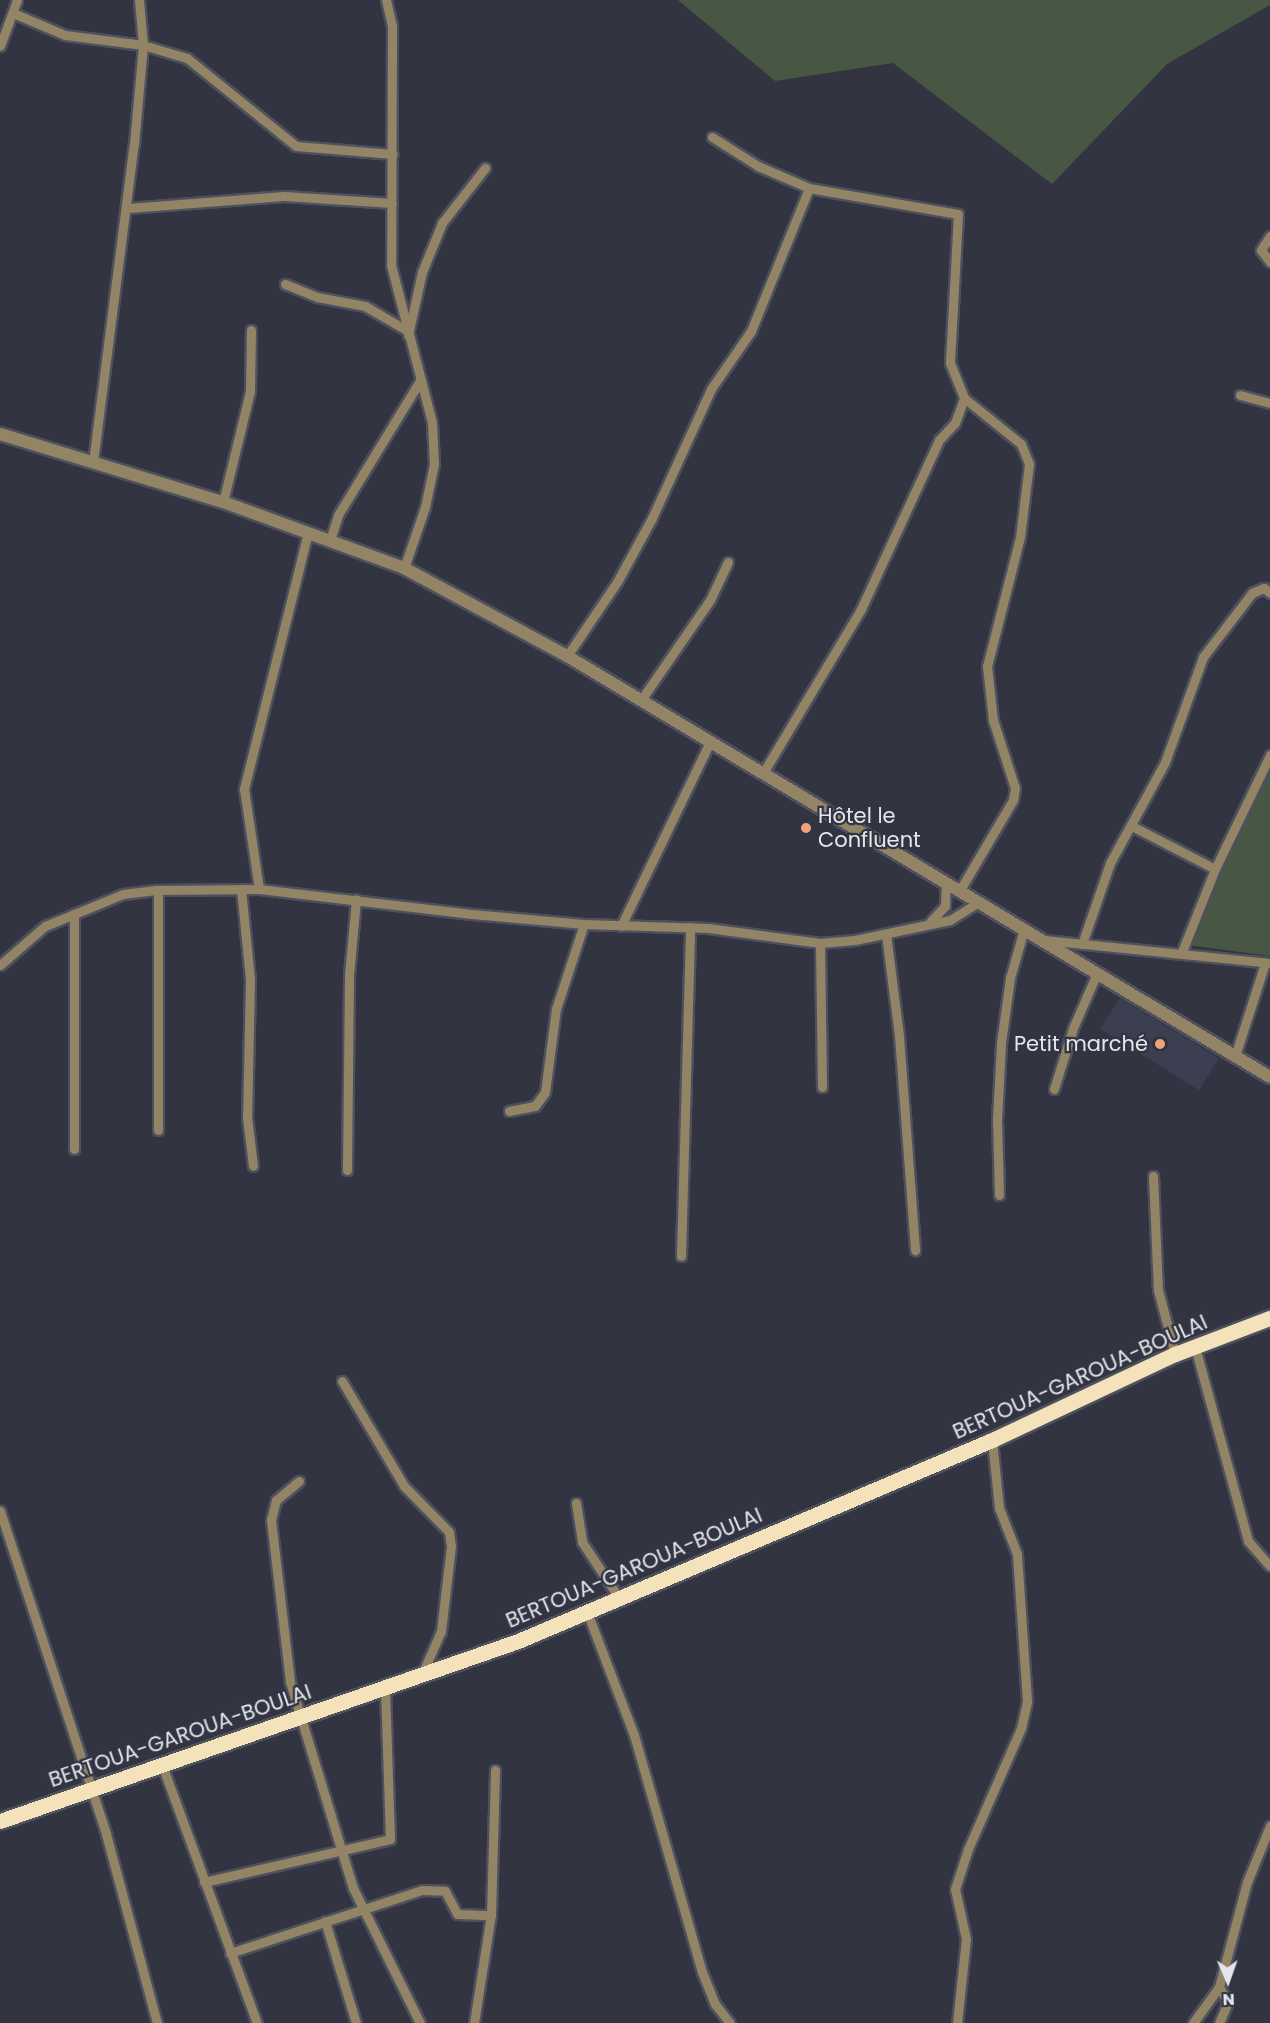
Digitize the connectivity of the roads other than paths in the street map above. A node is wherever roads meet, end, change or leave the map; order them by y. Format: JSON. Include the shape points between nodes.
{"nodes":[{"id":1,"x":17,"y":0,"type":"edge"},
{"id":2,"x":139,"y":0,"type":"edge"},
{"id":3,"x":386,"y":0,"type":"edge"},
{"id":4,"x":13,"y":13,"type":"junction"},
{"id":5,"x":142,"y":45,"type":"junction"},
{"id":6,"x":0,"y":46,"type":"edge"},
{"id":7,"x":712,"y":137,"type":"dead end"},
{"id":8,"x":393,"y":154,"type":"junction"},
{"id":9,"x":485,"y":168,"type":"dead end"},
{"id":10,"x":809,"y":188,"type":"junction"},
{"id":11,"x":392,"y":203,"type":"junction"},
{"id":12,"x":128,"y":208,"type":"junction"},
{"id":13,"x":1270,"y":236,"type":"edge"},
{"id":14,"x":1270,"y":262,"type":"edge"},
{"id":15,"x":285,"y":284,"type":"dead end"},
{"id":16,"x":251,"y":330,"type":"dead end"},
{"id":17,"x":406,"y":334,"type":"junction"},
{"id":18,"x":421,"y":379,"type":"junction"},
{"id":19,"x":1240,"y":395,"type":"dead end"},
{"id":20,"x":964,"y":398,"type":"junction"},
{"id":21,"x":1270,"y":403,"type":"edge"},
{"id":22,"x":0,"y":434,"type":"edge"},
{"id":23,"x":93,"y":462,"type":"junction"},
{"id":24,"x":223,"y":502,"type":"junction"},
{"id":25,"x":308,"y":532,"type":"junction"},
{"id":26,"x":330,"y":540,"type":"junction"},
{"id":27,"x":728,"y":562,"type":"dead end"},
{"id":28,"x":404,"y":568,"type":"junction"},
{"id":29,"x":1270,"y":593,"type":"edge"},
{"id":30,"x":567,"y":656,"type":"junction"},
{"id":31,"x":641,"y":700,"type":"junction"},
{"id":32,"x":710,"y":742,"type":"junction"},
{"id":33,"x":1270,"y":755,"type":"edge"},
{"id":34,"x":763,"y":773,"type":"junction"},
{"id":35,"x":1132,"y":826,"type":"junction"},
{"id":36,"x":1215,"y":869,"type":"junction"},
{"id":37,"x":946,"y":882,"type":"junction"},
{"id":38,"x":241,"y":889,"type":"junction"},
{"id":39,"x":158,"y":890,"type":"junction"},
{"id":40,"x":259,"y":890,"type":"junction"},
{"id":41,"x":960,"y":890,"type":"junction"},
{"id":42,"x":356,"y":899,"type":"junction"},
{"id":43,"x":979,"y":902,"type":"junction"},
{"id":44,"x":74,"y":914,"type":"junction"},
{"id":45,"x":928,"y":923,"type":"junction"},
{"id":46,"x":584,"y":924,"type":"junction"},
{"id":47,"x":621,"y":926,"type":"junction"},
{"id":48,"x":690,"y":927,"type":"junction"},
{"id":49,"x":1024,"y":929,"type":"junction"},
{"id":50,"x":886,"y":934,"type":"junction"},
{"id":51,"x":1041,"y":939,"type":"junction"},
{"id":52,"x":820,"y":943,"type":"junction"},
{"id":53,"x":1082,"y":944,"type":"junction"},
{"id":54,"x":1180,"y":954,"type":"junction"},
{"id":55,"x":1268,"y":963,"type":"edge"},
{"id":56,"x":0,"y":965,"type":"edge"},
{"id":57,"x":1097,"y":973,"type":"junction"},
{"id":58,"x":1235,"y":1056,"type":"junction"},
{"id":59,"x":1270,"y":1077,"type":"edge"},
{"id":60,"x":822,"y":1086,"type":"dead end"},
{"id":61,"x":1053,"y":1089,"type":"dead end"},
{"id":62,"x":509,"y":1111,"type":"dead end"},
{"id":63,"x":158,"y":1130,"type":"dead end"},
{"id":64,"x":74,"y":1149,"type":"dead end"},
{"id":65,"x":253,"y":1166,"type":"dead end"},
{"id":66,"x":347,"y":1170,"type":"dead end"},
{"id":67,"x":1153,"y":1176,"type":"dead end"},
{"id":68,"x":999,"y":1195,"type":"dead end"},
{"id":69,"x":915,"y":1250,"type":"dead end"},
{"id":70,"x":681,"y":1256,"type":"dead end"},
{"id":71,"x":1270,"y":1318,"type":"edge"},
{"id":72,"x":1195,"y":1347,"type":"junction"},
{"id":73,"x":1175,"y":1354,"type":"junction"},
{"id":74,"x":342,"y":1382,"type":"dead end"},
{"id":75,"x":992,"y":1440,"type":"junction"},
{"id":76,"x":298,"y":1481,"type":"dead end"},
{"id":77,"x":576,"y":1503,"type":"dead end"},
{"id":78,"x":0,"y":1511,"type":"edge"},
{"id":79,"x":1269,"y":1562,"type":"edge"},
{"id":80,"x":619,"y":1598,"type":"junction"},
{"id":81,"x":587,"y":1612,"type":"junction"},
{"id":82,"x":422,"y":1674,"type":"junction"},
{"id":83,"x":385,"y":1687,"type":"junction"},
{"id":84,"x":300,"y":1717,"type":"junction"},
{"id":85,"x":162,"y":1765,"type":"junction"},
{"id":86,"x":495,"y":1770,"type":"dead end"},
{"id":87,"x":89,"y":1790,"type":"junction"},
{"id":88,"x":0,"y":1821,"type":"edge"},
{"id":89,"x":1270,"y":1826,"type":"edge"},
{"id":90,"x":340,"y":1850,"type":"junction"},
{"id":91,"x":204,"y":1882,"type":"junction"},
{"id":92,"x":364,"y":1909,"type":"junction"},
{"id":93,"x":491,"y":1915,"type":"junction"},
{"id":94,"x":325,"y":1921,"type":"junction"},
{"id":95,"x":230,"y":1953,"type":"junction"},
{"id":96,"x":1219,"y":1987,"type":"junction"},
{"id":97,"x":157,"y":2023,"type":"edge"},
{"id":98,"x":257,"y":2023,"type":"edge"},
{"id":99,"x":356,"y":2023,"type":"edge"},
{"id":100,"x":420,"y":2023,"type":"edge"},
{"id":101,"x":474,"y":2023,"type":"edge"},
{"id":102,"x":730,"y":2023,"type":"edge"},
{"id":103,"x":957,"y":2023,"type":"edge"},
{"id":104,"x":1194,"y":2023,"type":"edge"},
{"id":105,"x":1219,"y":2023,"type":"edge"}],
"edges":[{"from":1,"to":4,"type":"street"},
{"from":2,"to":5,"type":"street"},
{"from":3,"to":8,"type":"street","via":[[392,26]]},
{"from":4,"to":5,"type":"street","via":[[65,35]]},
{"from":4,"to":6,"type":"street"},
{"from":5,"to":8,"type":"street","via":[[187,58],[296,146]]},
{"from":5,"to":12,"type":"street"},
{"from":7,"to":10,"type":"street","via":[[758,166]]},
{"from":8,"to":11,"type":"street"},
{"from":9,"to":17,"type":"street","via":[[442,223],[422,272]]},
{"from":10,"to":20,"type":"street","via":[[958,214],[950,363]]},
{"from":10,"to":30,"type":"street","via":[[750,331],[711,389],[652,518],[617,582]]},
{"from":11,"to":12,"type":"street","via":[[284,196]]},
{"from":11,"to":17,"type":"street","via":[[391,265]]},
{"from":12,"to":23,"type":"street"},
{"from":13,"to":14,"type":"street","via":[[1261,250]]},
{"from":15,"to":17,"type":"street","via":[[317,297],[365,306]]},
{"from":16,"to":24,"type":"street","via":[[250,392]]},
{"from":17,"to":18,"type":"street"},
{"from":18,"to":26,"type":"street","via":[[338,515]]},
{"from":18,"to":28,"type":"street","via":[[432,422],[434,464],[425,507]]},
{"from":19,"to":21,"type":"street"},
{"from":20,"to":34,"type":"street","via":[[959,416],[939,440],[861,609]]},
{"from":20,"to":41,"type":"street","via":[[1021,444],[1029,464],[1020,537],[987,666],[993,720],[1015,788],[1013,800]]},
{"from":22,"to":23,"type":"street"},
{"from":23,"to":24,"type":"street"},
{"from":24,"to":25,"type":"street"},
{"from":25,"to":26,"type":"street"},
{"from":25,"to":40,"type":"street","via":[[244,789]]},
{"from":26,"to":28,"type":"street"},
{"from":27,"to":31,"type":"street","via":[[710,600]]},
{"from":28,"to":30,"type":"street"},
{"from":29,"to":35,"type":"street","via":[[1264,588],[1252,593],[1211,644],[1165,762]]},
{"from":30,"to":31,"type":"street"},
{"from":31,"to":32,"type":"street"},
{"from":32,"to":34,"type":"street"},
{"from":32,"to":47,"type":"street"},
{"from":33,"to":36,"type":"street"},
{"from":34,"to":37,"type":"street"},
{"from":35,"to":36,"type":"street"},
{"from":35,"to":53,"type":"street","via":[[1110,864]]},
{"from":36,"to":54,"type":"street"},
{"from":37,"to":41,"type":"street"},
{"from":37,"to":45,"type":"street","via":[[945,906]]},
{"from":38,"to":39,"type":"street"},
{"from":38,"to":40,"type":"street"},
{"from":38,"to":65,"type":"street","via":[[250,979],[248,1118]]},
{"from":39,"to":44,"type":"street","via":[[123,894]]},
{"from":39,"to":63,"type":"street"},
{"from":40,"to":42,"type":"street"},
{"from":41,"to":43,"type":"street"},
{"from":42,"to":46,"type":"street"},
{"from":42,"to":66,"type":"street","via":[[348,975]]},
{"from":43,"to":45,"type":"street","via":[[950,920]]},
{"from":43,"to":49,"type":"street"},
{"from":44,"to":56,"type":"street","via":[[45,926]]},
{"from":44,"to":64,"type":"street"},
{"from":45,"to":50,"type":"street"},
{"from":46,"to":47,"type":"street"},
{"from":46,"to":62,"type":"street","via":[[556,1009],[545,1092],[535,1106]]},
{"from":47,"to":48,"type":"street"},
{"from":48,"to":52,"type":"street"},
{"from":48,"to":70,"type":"street"},
{"from":49,"to":51,"type":"street"},
{"from":49,"to":68,"type":"street","via":[[1010,978],[1001,1043]]},
{"from":50,"to":52,"type":"street"},
{"from":50,"to":69,"type":"street","via":[[899,1036]]},
{"from":51,"to":53,"type":"street"},
{"from":51,"to":57,"type":"street"},
{"from":52,"to":60,"type":"street"},
{"from":53,"to":54,"type":"street"},
{"from":54,"to":55,"type":"street"},
{"from":55,"to":58,"type":"street"},
{"from":57,"to":58,"type":"street"},
{"from":57,"to":61,"type":"street"},
{"from":58,"to":59,"type":"street"},
{"from":67,"to":73,"type":"street","via":[[1158,1290]]},
{"from":71,"to":72,"type":"highway","name":"BERTOUA-GAROUA-BOULAI"},
{"from":72,"to":73,"type":"highway","name":"BERTOUA-GAROUA-BOULAI"},
{"from":72,"to":79,"type":"street","via":[[1248,1541]]},
{"from":73,"to":75,"type":"highway","name":"BERTOUA-GAROUA-BOULAI"},
{"from":74,"to":82,"type":"street","via":[[404,1486],[449,1532],[451,1546],[441,1631]]},
{"from":75,"to":80,"type":"highway","name":"BERTOUA-GAROUA-BOULAI"},
{"from":75,"to":103,"type":"street","via":[[999,1508],[1017,1554],[1027,1701],[1021,1728],[968,1849],[956,1889],[966,1939]]},
{"from":76,"to":84,"type":"street","via":[[276,1500],[271,1520],[290,1682]]},
{"from":77,"to":80,"type":"street","via":[[582,1542]]},
{"from":78,"to":87,"type":"street"},
{"from":80,"to":81,"type":"highway","name":"BERTOUA-GAROUA-BOULAI"},
{"from":81,"to":82,"type":"highway","name":"BERTOUA-GAROUA-BOULAI"},
{"from":81,"to":102,"type":"street","via":[[634,1735],[702,1972],[715,2004]]},
{"from":82,"to":83,"type":"highway","name":"BERTOUA-GAROUA-BOULAI"},
{"from":83,"to":84,"type":"highway","name":"BERTOUA-GAROUA-BOULAI"},
{"from":83,"to":90,"type":"street","via":[[392,1833],[383,1843]]},
{"from":84,"to":85,"type":"highway","name":"BERTOUA-GAROUA-BOULAI"},
{"from":84,"to":90,"type":"street"},
{"from":85,"to":87,"type":"highway","name":"BERTOUA-GAROUA-BOULAI"},
{"from":85,"to":91,"type":"street"},
{"from":86,"to":93,"type":"street"},
{"from":87,"to":88,"type":"highway","name":"BERTOUA-GAROUA-BOULAI"},
{"from":87,"to":97,"type":"street","via":[[106,1834]]},
{"from":89,"to":96,"type":"street","via":[[1247,1882]]},
{"from":90,"to":91,"type":"street"},
{"from":90,"to":92,"type":"street"},
{"from":91,"to":95,"type":"street"},
{"from":92,"to":93,"type":"street","via":[[440,1888],[457,1914]]},
{"from":92,"to":94,"type":"street"},
{"from":92,"to":100,"type":"street"},
{"from":93,"to":101,"type":"street"},
{"from":94,"to":95,"type":"street"},
{"from":94,"to":99,"type":"street"},
{"from":95,"to":98,"type":"street"},
{"from":96,"to":104,"type":"street"},
{"from":96,"to":105,"type":"street","via":[[1228,2001]]}]}
